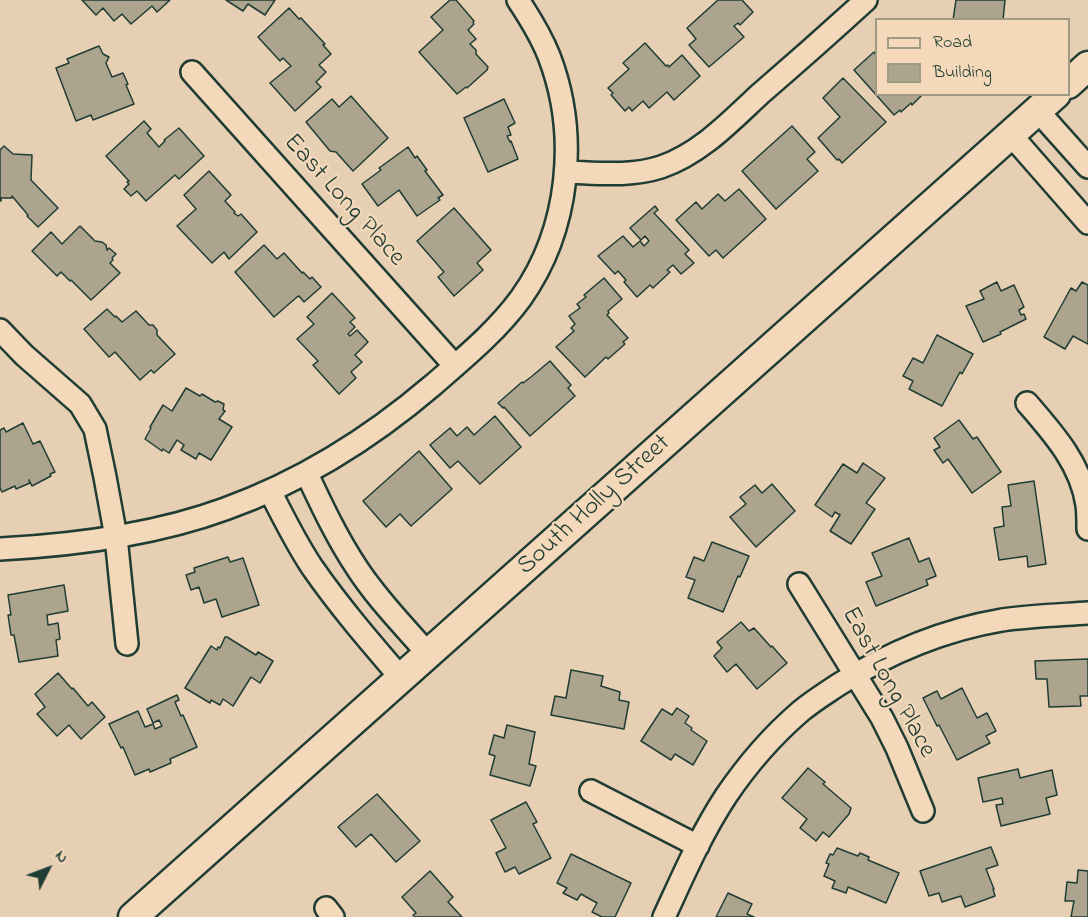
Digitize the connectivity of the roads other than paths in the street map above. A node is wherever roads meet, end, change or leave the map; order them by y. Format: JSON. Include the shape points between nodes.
{"nodes":[{"id":1,"x":518,"y":0,"type":"edge"},
{"id":2,"x":866,"y":0,"type":"edge"},
{"id":3,"x":1088,"y":66,"type":"edge"},
{"id":4,"x":192,"y":72,"type":"dead end"},
{"id":5,"x":1070,"y":82,"type":"edge"},
{"id":6,"x":1047,"y":103,"type":"edge"},
{"id":7,"x":1011,"y":135,"type":"junction"},
{"id":8,"x":1088,"y":167,"type":"edge"},
{"id":9,"x":566,"y":172,"type":"junction"},
{"id":10,"x":1088,"y":223,"type":"edge"},
{"id":11,"x":0,"y":330,"type":"edge"},
{"id":12,"x":455,"y":366,"type":"junction"},
{"id":13,"x":1027,"y":403,"type":"dead end"},
{"id":14,"x":307,"y":474,"type":"junction"},
{"id":15,"x":270,"y":491,"type":"junction"},
{"id":16,"x":1088,"y":529,"type":"edge"},
{"id":17,"x":116,"y":537,"type":"junction"},
{"id":18,"x":0,"y":549,"type":"edge"},
{"id":19,"x":798,"y":584,"type":"dead end"},
{"id":20,"x":1088,"y":613,"type":"edge"},
{"id":21,"x":127,"y":644,"type":"dead end"},
{"id":22,"x":428,"y":654,"type":"junction"},
{"id":23,"x":855,"y":675,"type":"junction"},
{"id":24,"x":401,"y":678,"type":"junction"},
{"id":25,"x":591,"y":791,"type":"dead end"},
{"id":26,"x":923,"y":811,"type":"dead end"},
{"id":27,"x":698,"y":846,"type":"junction"},
{"id":28,"x":133,"y":917,"type":"edge"},
{"id":29,"x":664,"y":917,"type":"edge"}],
"edges":[{"from":1,"to":9,"type":"street","via":[[536,28],[558,84],[564,114]]},
{"from":2,"to":9,"type":"street","via":[[685,156],[663,166],[620,175]]},
{"from":3,"to":5,"type":"main road"},
{"from":4,"to":12,"type":"street","name":"East Long Place"},
{"from":6,"to":7,"type":"main road","name":"South Holly Street"},
{"from":6,"to":8,"type":"street"},
{"from":7,"to":10,"type":"street"},
{"from":7,"to":22,"type":"main road","name":"South Holly Street"},
{"from":9,"to":12,"type":"street","via":[[555,228],[536,274],[507,316]]},
{"from":11,"to":17,"type":"street","via":[[88,416],[97,439]]},
{"from":12,"to":14,"type":"street","via":[[366,437]]},
{"from":13,"to":16,"type":"street","via":[[1073,463],[1087,504]]},
{"from":14,"to":15,"type":"street"},
{"from":14,"to":22,"type":"street","via":[[357,569]]},
{"from":15,"to":17,"type":"street","via":[[194,520]]},
{"from":15,"to":24,"type":"street","via":[[312,566]]},
{"from":17,"to":18,"type":"street","via":[[49,547]]},
{"from":17,"to":21,"type":"street"},
{"from":19,"to":23,"type":"street","name":"East Long Place"},
{"from":20,"to":23,"type":"street","via":[[1002,620],[968,628],[913,645]]},
{"from":22,"to":24,"type":"main road","name":"South Holly Street"},
{"from":23,"to":26,"type":"street","name":"East Long Place","via":[[882,718]]},
{"from":23,"to":27,"type":"street","via":[[802,710],[762,751],[726,796]]},
{"from":24,"to":28,"type":"main road","name":"South Holly Street"},
{"from":25,"to":27,"type":"street"},
{"from":27,"to":29,"type":"street"}]}
